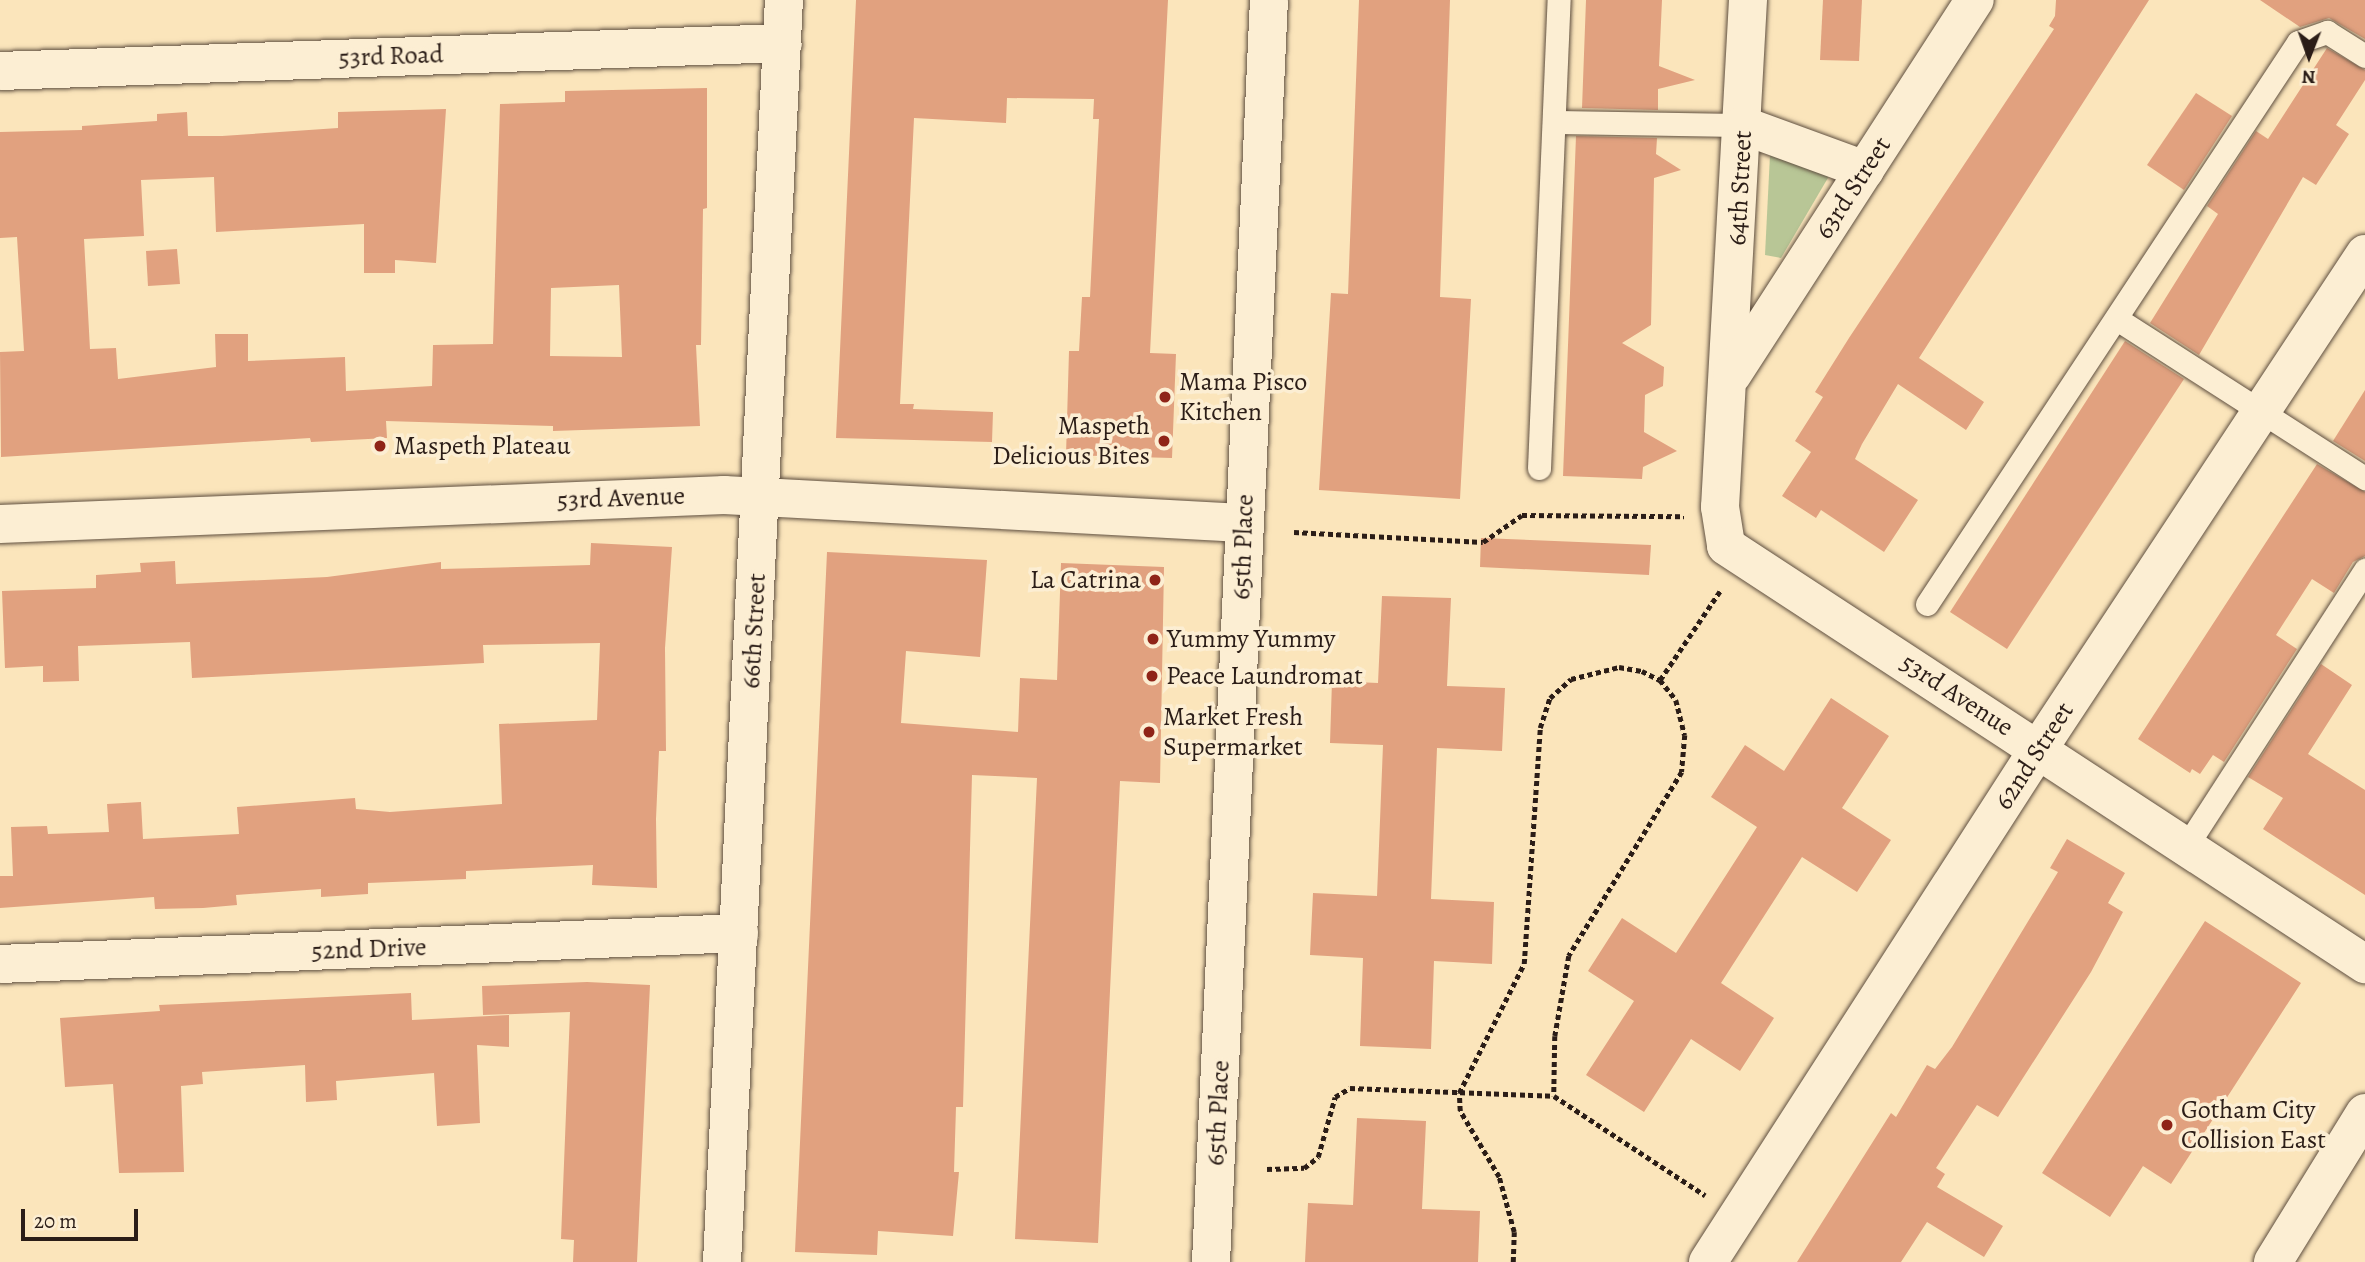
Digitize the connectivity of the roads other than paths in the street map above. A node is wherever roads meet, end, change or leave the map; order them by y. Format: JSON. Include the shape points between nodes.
{"nodes":[{"id":1,"x":784,"y":0,"type":"edge"},
{"id":2,"x":1269,"y":0,"type":"edge"},
{"id":3,"x":1559,"y":0,"type":"edge"},
{"id":4,"x":1748,"y":0,"type":"edge"},
{"id":5,"x":1975,"y":0,"type":"edge"},
{"id":6,"x":782,"y":43,"type":"junction"},
{"id":7,"x":2365,"y":55,"type":"edge"},
{"id":8,"x":0,"y":71,"type":"edge"},
{"id":9,"x":1554,"y":122,"type":"junction"},
{"id":10,"x":1742,"y":125,"type":"junction"},
{"id":11,"x":1865,"y":170,"type":"junction"},
{"id":12,"x":2365,"y":254,"type":"edge"},
{"id":13,"x":2118,"y":320,"type":"junction"},
{"id":14,"x":1731,"y":376,"type":"junction"},
{"id":15,"x":2263,"y":410,"type":"junction"},
{"id":16,"x":1539,"y":468,"type":"dead end"},
{"id":17,"x":2365,"y":478,"type":"edge"},
{"id":18,"x":761,"y":498,"type":"junction"},
{"id":19,"x":1242,"y":523,"type":"junction"},
{"id":20,"x":0,"y":524,"type":"edge"},
{"id":21,"x":2365,"y":570,"type":"edge"},
{"id":22,"x":1927,"y":604,"type":"dead end"},
{"id":23,"x":2039,"y":748,"type":"junction"},
{"id":24,"x":2187,"y":845,"type":"junction"},
{"id":25,"x":739,"y":933,"type":"junction"},
{"id":26,"x":0,"y":964,"type":"edge"},
{"id":27,"x":2365,"y":964,"type":"edge"},
{"id":28,"x":2365,"y":1113,"type":"edge"},
{"id":29,"x":722,"y":1262,"type":"edge"},
{"id":30,"x":1211,"y":1262,"type":"edge"},
{"id":31,"x":1708,"y":1262,"type":"edge"},
{"id":32,"x":2273,"y":1262,"type":"edge"}],
"edges":[{"from":1,"to":6,"type":"street","name":"66th Street"},
{"from":2,"to":19,"type":"street","name":"65th Place"},
{"from":3,"to":9,"type":"lane"},
{"from":4,"to":10,"type":"street","name":"64th Street"},
{"from":5,"to":11,"type":"street","name":"63rd Street"},
{"from":6,"to":8,"type":"street","name":"53rd Road"},
{"from":6,"to":18,"type":"street","name":"66th Street"},
{"from":7,"to":13,"type":"lane","via":[[2327,33],[2298,42]]},
{"from":9,"to":10,"type":"lane"},
{"from":9,"to":16,"type":"lane"},
{"from":10,"to":11,"type":"street"},
{"from":10,"to":14,"type":"street","name":"64th Street"},
{"from":11,"to":14,"type":"street","name":"63rd Street"},
{"from":12,"to":15,"type":"street","name":"62nd Street"},
{"from":13,"to":15,"type":"lane"},
{"from":13,"to":22,"type":"lane"},
{"from":14,"to":23,"type":"street","name":"53rd Avenue","via":[[1720,507],[1726,546]]},
{"from":15,"to":17,"type":"lane"},
{"from":15,"to":23,"type":"street","name":"62nd Street"},
{"from":18,"to":19,"type":"street","name":"53rd Avenue"},
{"from":18,"to":20,"type":"street","name":"53rd Avenue","via":[[691,495]]},
{"from":18,"to":25,"type":"street","name":"66th Street"},
{"from":19,"to":30,"type":"street","name":"65th Place","via":[[1236,756]]},
{"from":21,"to":24,"type":"lane"},
{"from":23,"to":24,"type":"street","name":"53rd Avenue"},
{"from":23,"to":31,"type":"street","name":"62nd Street"},
{"from":24,"to":27,"type":"street","name":"53rd Avenue"},
{"from":25,"to":26,"type":"street","name":"52nd Drive"},
{"from":25,"to":29,"type":"street","name":"66th Street"},
{"from":28,"to":32,"type":"street"}]}
